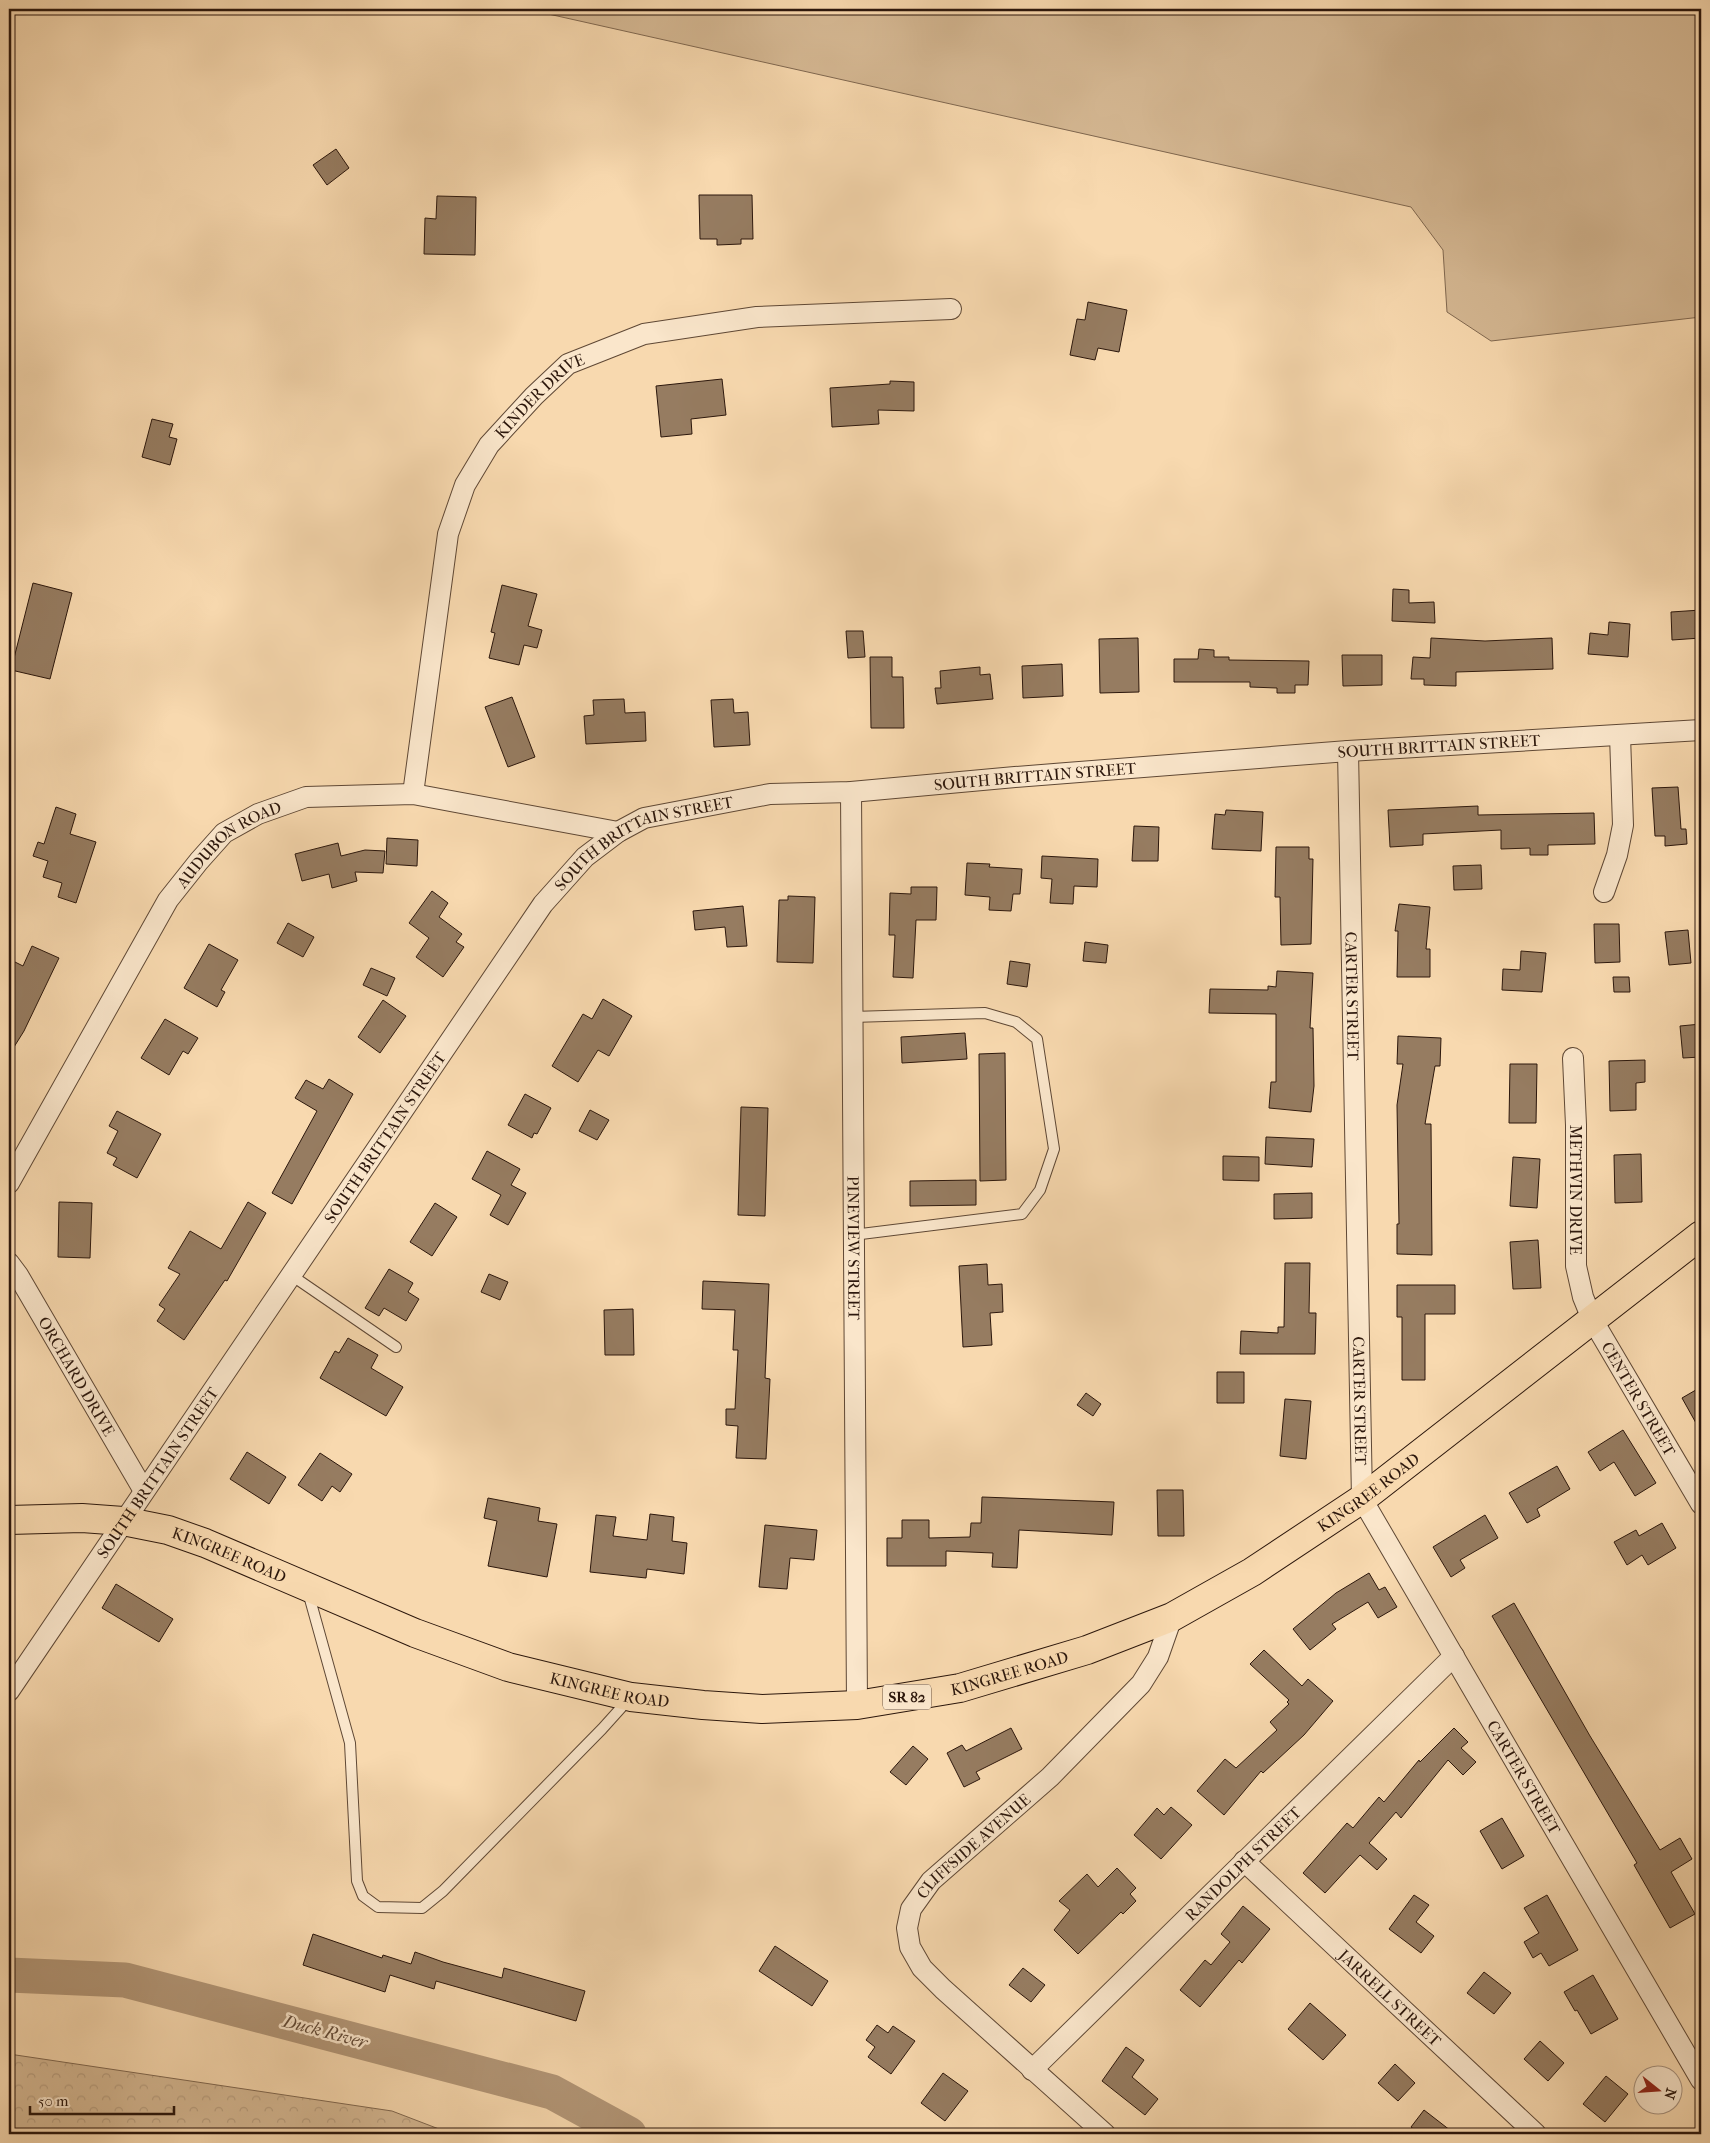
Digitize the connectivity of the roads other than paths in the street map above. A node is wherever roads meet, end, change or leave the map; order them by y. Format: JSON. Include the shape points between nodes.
{"nodes":[{"id":1,"x":951,"y":308,"type":"dead end"},
{"id":2,"x":1701,"y":730,"type":"edge"},
{"id":3,"x":1620,"y":735,"type":"junction"},
{"id":4,"x":1348,"y":751,"type":"junction"},
{"id":5,"x":851,"y":792,"type":"junction"},
{"id":6,"x":413,"y":794,"type":"junction"},
{"id":7,"x":618,"y":832,"type":"junction"},
{"id":8,"x":1604,"y":892,"type":"dead end"},
{"id":9,"x":852,"y":1017,"type":"junction"},
{"id":10,"x":1573,"y":1058,"type":"dead end"},
{"id":11,"x":9,"y":1182,"type":"edge"},
{"id":12,"x":853,"y":1235,"type":"junction"},
{"id":13,"x":1701,"y":1235,"type":"edge"},
{"id":14,"x":9,"y":1263,"type":"edge"},
{"id":15,"x":291,"y":1275,"type":"junction"},
{"id":16,"x":1592,"y":1319,"type":"junction"},
{"id":17,"x":396,"y":1347,"type":"dead end"},
{"id":18,"x":144,"y":1491,"type":"junction"},
{"id":19,"x":1362,"y":1499,"type":"junction"},
{"id":20,"x":1701,"y":1504,"type":"edge"},
{"id":21,"x":9,"y":1520,"type":"edge"},
{"id":22,"x":123,"y":1521,"type":"junction"},
{"id":23,"x":306,"y":1586,"type":"junction"},
{"id":24,"x":1172,"y":1617,"type":"junction"},
{"id":25,"x":1454,"y":1656,"type":"junction"},
{"id":26,"x":9,"y":1690,"type":"edge"},
{"id":27,"x":631,"y":1697,"type":"junction"},
{"id":28,"x":857,"y":1705,"type":"junction"},
{"id":29,"x":1244,"y":1861,"type":"junction"},
{"id":30,"x":1032,"y":2070,"type":"junction"},
{"id":31,"x":1701,"y":2080,"type":"edge"},
{"id":32,"x":1105,"y":2134,"type":"edge"},
{"id":33,"x":1536,"y":2134,"type":"edge"}],
"edges":[{"from":1,"to":6,"type":"street","name":"KINDER DRIVE","via":[[757,317],[644,334],[568,364],[488,446],[465,485],[448,534]]},
{"from":2,"to":3,"type":"street","name":"SOUTH BRITTAIN STREET"},
{"from":3,"to":4,"type":"street","name":"SOUTH BRITTAIN STREET"},
{"from":3,"to":8,"type":"street","via":[[1623,825]]},
{"from":4,"to":5,"type":"street","name":"SOUTH BRITTAIN STREET"},
{"from":4,"to":19,"type":"street","name":"CARTER STREET"},
{"from":5,"to":7,"type":"street","name":"SOUTH BRITTAIN STREET","via":[[770,794],[644,818]]},
{"from":5,"to":9,"type":"street","name":"PINEVIEW STREET"},
{"from":6,"to":7,"type":"street","name":"AUDUBON ROAD"},
{"from":6,"to":11,"type":"street","name":"AUDUBON ROAD","via":[[306,797],[258,814],[224,833],[168,900]]},
{"from":7,"to":15,"type":"street","name":"SOUTH BRITTAIN STREET","via":[[585,857],[543,904]]},
{"from":9,"to":12,"type":"street","name":"PINEVIEW STREET"},
{"from":9,"to":12,"type":"lane","via":[[985,1013],[1016,1022],[1037,1039],[1054,1149],[1040,1190],[1022,1214]]},
{"from":10,"to":16,"type":"street","name":"METHVIN DRIVE","via":[[1576,1266]]},
{"from":12,"to":28,"type":"street","name":"PINEVIEW STREET"},
{"from":13,"to":16,"type":"main road","name":"KINGREE ROAD","number":"SR 82"},
{"from":14,"to":18,"type":"street","name":"ORCHARD DRIVE"},
{"from":15,"to":17,"type":"lane"},
{"from":15,"to":18,"type":"street","name":"SOUTH BRITTAIN STREET"},
{"from":16,"to":19,"type":"main road","name":"KINGREE ROAD","number":"SR 82"},
{"from":16,"to":20,"type":"street","name":"CENTER STREET"},
{"from":18,"to":22,"type":"street","name":"SOUTH BRITTAIN STREET"},
{"from":19,"to":24,"type":"main road","name":"KINGREE ROAD","number":"SR 82","via":[[1252,1572]]},
{"from":19,"to":25,"type":"street","name":"CARTER STREET"},
{"from":21,"to":22,"type":"main road","name":"KINGREE ROAD","number":"SR 82","via":[[82,1518]]},
{"from":22,"to":23,"type":"main road","name":"KINGREE ROAD","number":"SR 82","via":[[168,1530],[205,1543]]},
{"from":22,"to":26,"type":"street","name":"SOUTH BRITTAIN STREET"},
{"from":23,"to":27,"type":"main road","name":"KINGREE ROAD","number":"SR 82","via":[[508,1667]]},
{"from":23,"to":27,"type":"lane","via":[[350,1743],[357,1881],[363,1896],[378,1908],[422,1908],[436,1897]]},
{"from":24,"to":28,"type":"main road","name":"KINGREE ROAD","number":"SR 82","via":[[1087,1650],[970,1686]]},
{"from":24,"to":30,"type":"street","name":"CLIFFSIDE AVENUE","via":[[1158,1657],[1141,1684],[1050,1778],[931,1882],[911,1909],[910,1947],[922,1968]]},
{"from":25,"to":29,"type":"street","name":"RANDOLPH STREET"},
{"from":25,"to":31,"type":"street","name":"CARTER STREET"},
{"from":27,"to":28,"type":"main road","name":"KINGREE ROAD","number":"SR 82","via":[[762,1708]]},
{"from":29,"to":30,"type":"street","name":"RANDOLPH STREET"},
{"from":29,"to":33,"type":"street","name":"JARRELL STREET"},
{"from":30,"to":32,"type":"street","name":"CLIFFSIDE AVENUE"}]}
